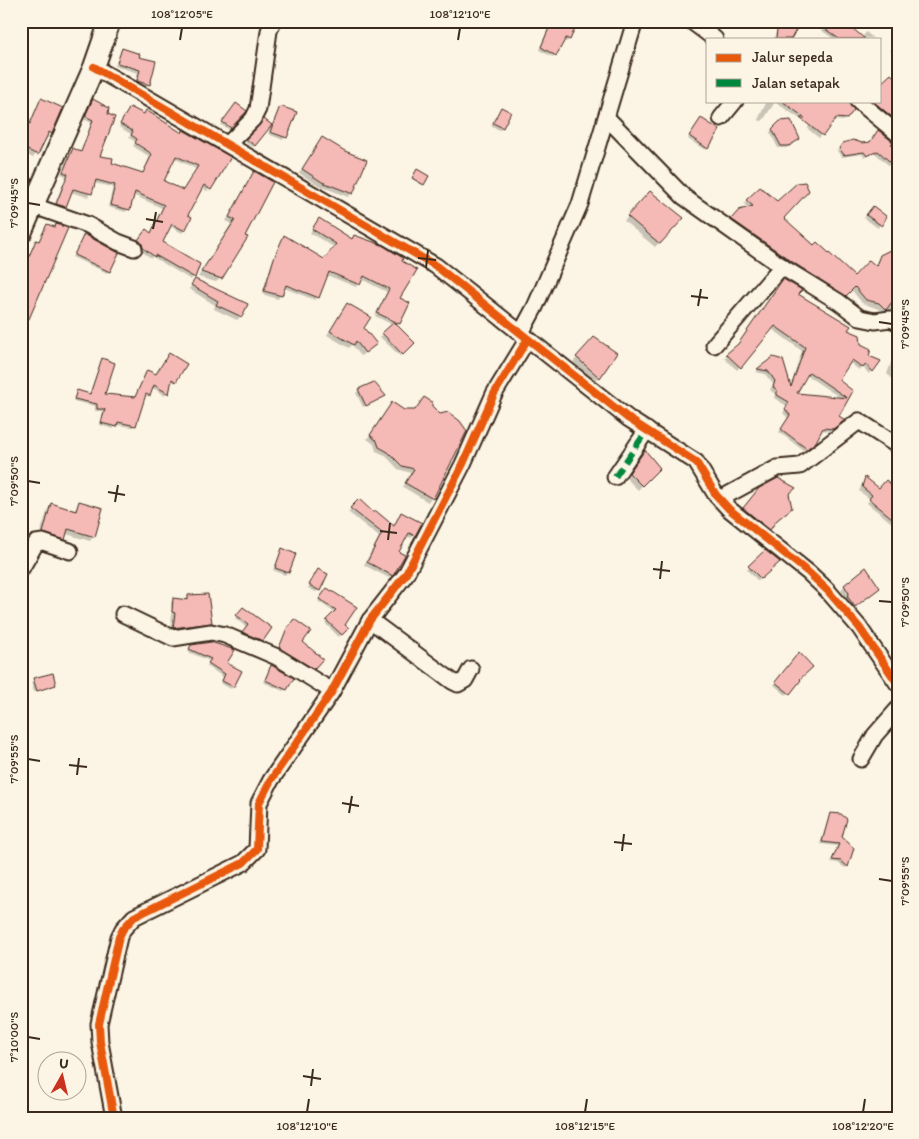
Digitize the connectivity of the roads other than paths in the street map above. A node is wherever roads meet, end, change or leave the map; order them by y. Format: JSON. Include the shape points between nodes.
{"nodes":[{"id":1,"x":110,"y":21,"type":"edge"},
{"id":2,"x":273,"y":21,"type":"edge"},
{"id":3,"x":636,"y":21,"type":"edge"},
{"id":4,"x":691,"y":21,"type":"edge"},
{"id":5,"x":714,"y":38,"type":"edge"},
{"id":6,"x":94,"y":67,"type":"junction"},
{"id":7,"x":734,"y":102,"type":"edge"},
{"id":8,"x":859,"y":102,"type":"edge"},
{"id":9,"x":606,"y":117,"type":"junction"},
{"id":10,"x":722,"y":118,"type":"dead end"},
{"id":11,"x":898,"y":134,"type":"edge"},
{"id":12,"x":228,"y":144,"type":"junction"},
{"id":13,"x":34,"y":206,"type":"junction"},
{"id":14,"x":21,"y":233,"type":"edge"},
{"id":15,"x":134,"y":248,"type":"dead end"},
{"id":16,"x":782,"y":266,"type":"junction"},
{"id":17,"x":898,"y":322,"type":"edge"},
{"id":18,"x":524,"y":336,"type":"junction"},
{"id":19,"x":714,"y":344,"type":"dead end"},
{"id":20,"x":647,"y":430,"type":"junction"},
{"id":21,"x":898,"y":446,"type":"edge"},
{"id":22,"x":615,"y":477,"type":"dead end"},
{"id":23,"x":720,"y":499,"type":"junction"},
{"id":24,"x":70,"y":551,"type":"dead end"},
{"id":25,"x":21,"y":569,"type":"edge"},
{"id":26,"x":123,"y":614,"type":"dead end"},
{"id":27,"x":370,"y":620,"type":"junction"},
{"id":28,"x":471,"y":669,"type":"dead end"},
{"id":29,"x":898,"y":684,"type":"edge"},
{"id":30,"x":332,"y":691,"type":"junction"},
{"id":31,"x":898,"y":709,"type":"edge"},
{"id":32,"x":861,"y":759,"type":"dead end"},
{"id":33,"x":114,"y":1118,"type":"edge"}],
"edges":[{"from":1,"to":6,"type":"main road"},
{"from":2,"to":12,"type":"street","via":[[258,109]]},
{"from":3,"to":9,"type":"street"},
{"from":4,"to":5,"type":"street"},
{"from":6,"to":12,"type":"street"},
{"from":6,"to":13,"type":"main road"},
{"from":7,"to":10,"type":"street"},
{"from":8,"to":11,"type":"street"},
{"from":9,"to":16,"type":"street","via":[[684,196]]},
{"from":9,"to":18,"type":"street","via":[[580,204]]},
{"from":12,"to":18,"type":"street","via":[[436,266]]},
{"from":13,"to":14,"type":"main road"},
{"from":13,"to":15,"type":"street","via":[[88,225]]},
{"from":16,"to":17,"type":"street","via":[[860,318]]},
{"from":16,"to":19,"type":"street"},
{"from":18,"to":20,"type":"street"},
{"from":18,"to":27,"type":"street","via":[[425,540],[406,574]]},
{"from":20,"to":22,"type":"street"},
{"from":20,"to":23,"type":"street","via":[[696,462]]},
{"from":21,"to":23,"type":"street","via":[[859,420],[800,466],[777,468]]},
{"from":23,"to":29,"type":"street","via":[[826,590],[862,631]]},
{"from":24,"to":25,"type":"street","via":[[36,542]]},
{"from":26,"to":30,"type":"street","via":[[173,638],[211,632],[225,635],[277,657]]},
{"from":27,"to":28,"type":"street","via":[[458,684]]},
{"from":27,"to":30,"type":"street"},
{"from":30,"to":33,"type":"street","via":[[271,780],[260,803],[259,840],[254,853],[243,863],[134,917],[123,929],[112,964],[99,1033]]},
{"from":31,"to":32,"type":"street","via":[[875,735]]}]}
